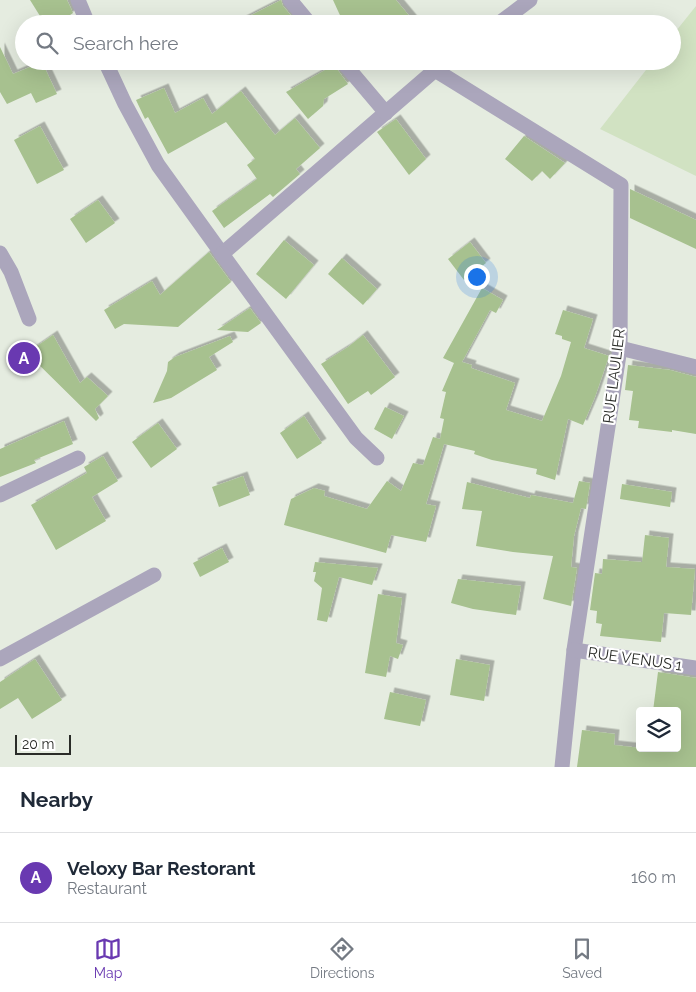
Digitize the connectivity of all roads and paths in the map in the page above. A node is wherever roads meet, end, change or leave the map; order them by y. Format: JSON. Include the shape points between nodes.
{"nodes":[{"id":1,"x":78,"y":0,"type":"edge"},
{"id":2,"x":290,"y":0,"type":"edge"},
{"id":3,"x":530,"y":0,"type":"edge"},
{"id":4,"x":84,"y":15,"type":"edge"},
{"id":5,"x":302,"y":15,"type":"edge"},
{"id":6,"x":510,"y":15,"type":"edge"},
{"id":7,"x":109,"y":70,"type":"edge"},
{"id":8,"x":350,"y":70,"type":"edge"},
{"id":9,"x":435,"y":70,"type":"joint"},
{"id":10,"x":386,"y":113,"type":"junction"},
{"id":11,"x":0,"y":253,"type":"edge"},
{"id":12,"x":222,"y":254,"type":"junction"},
{"id":13,"x":29,"y":319,"type":"dead end"},
{"id":14,"x":620,"y":348,"type":"junction"},
{"id":15,"x":696,"y":367,"type":"edge"},
{"id":16,"x":78,"y":458,"type":"dead end"},
{"id":17,"x":377,"y":458,"type":"dead end"},
{"id":18,"x":0,"y":495,"type":"edge"},
{"id":19,"x":154,"y":575,"type":"dead end"},
{"id":20,"x":574,"y":650,"type":"junction"},
{"id":21,"x":0,"y":658,"type":"edge"},
{"id":22,"x":696,"y":668,"type":"edge"},
{"id":23,"x":562,"y":767,"type":"edge"}],
"edges":[{"from":1,"to":4,"type":"street"},
{"from":2,"to":5,"type":"street"},
{"from":3,"to":6,"type":"street"},
{"from":7,"to":12,"type":"street","via":[[158,165]]},
{"from":8,"to":10,"type":"street"},
{"from":9,"to":10,"type":"street"},
{"from":9,"to":14,"type":"street","name":"RUE LAULIER","via":[[622,185]]},
{"from":10,"to":12,"type":"street"},
{"from":11,"to":13,"type":"street"},
{"from":12,"to":17,"type":"street","via":[[356,438]]},
{"from":14,"to":15,"type":"street"},
{"from":14,"to":20,"type":"street","name":"RUE LAULIER"},
{"from":16,"to":18,"type":"street"},
{"from":19,"to":21,"type":"street"},
{"from":20,"to":22,"type":"street","name":"RUE VENUS 1"},
{"from":20,"to":23,"type":"street","name":"RUE LAULIER"}]}
